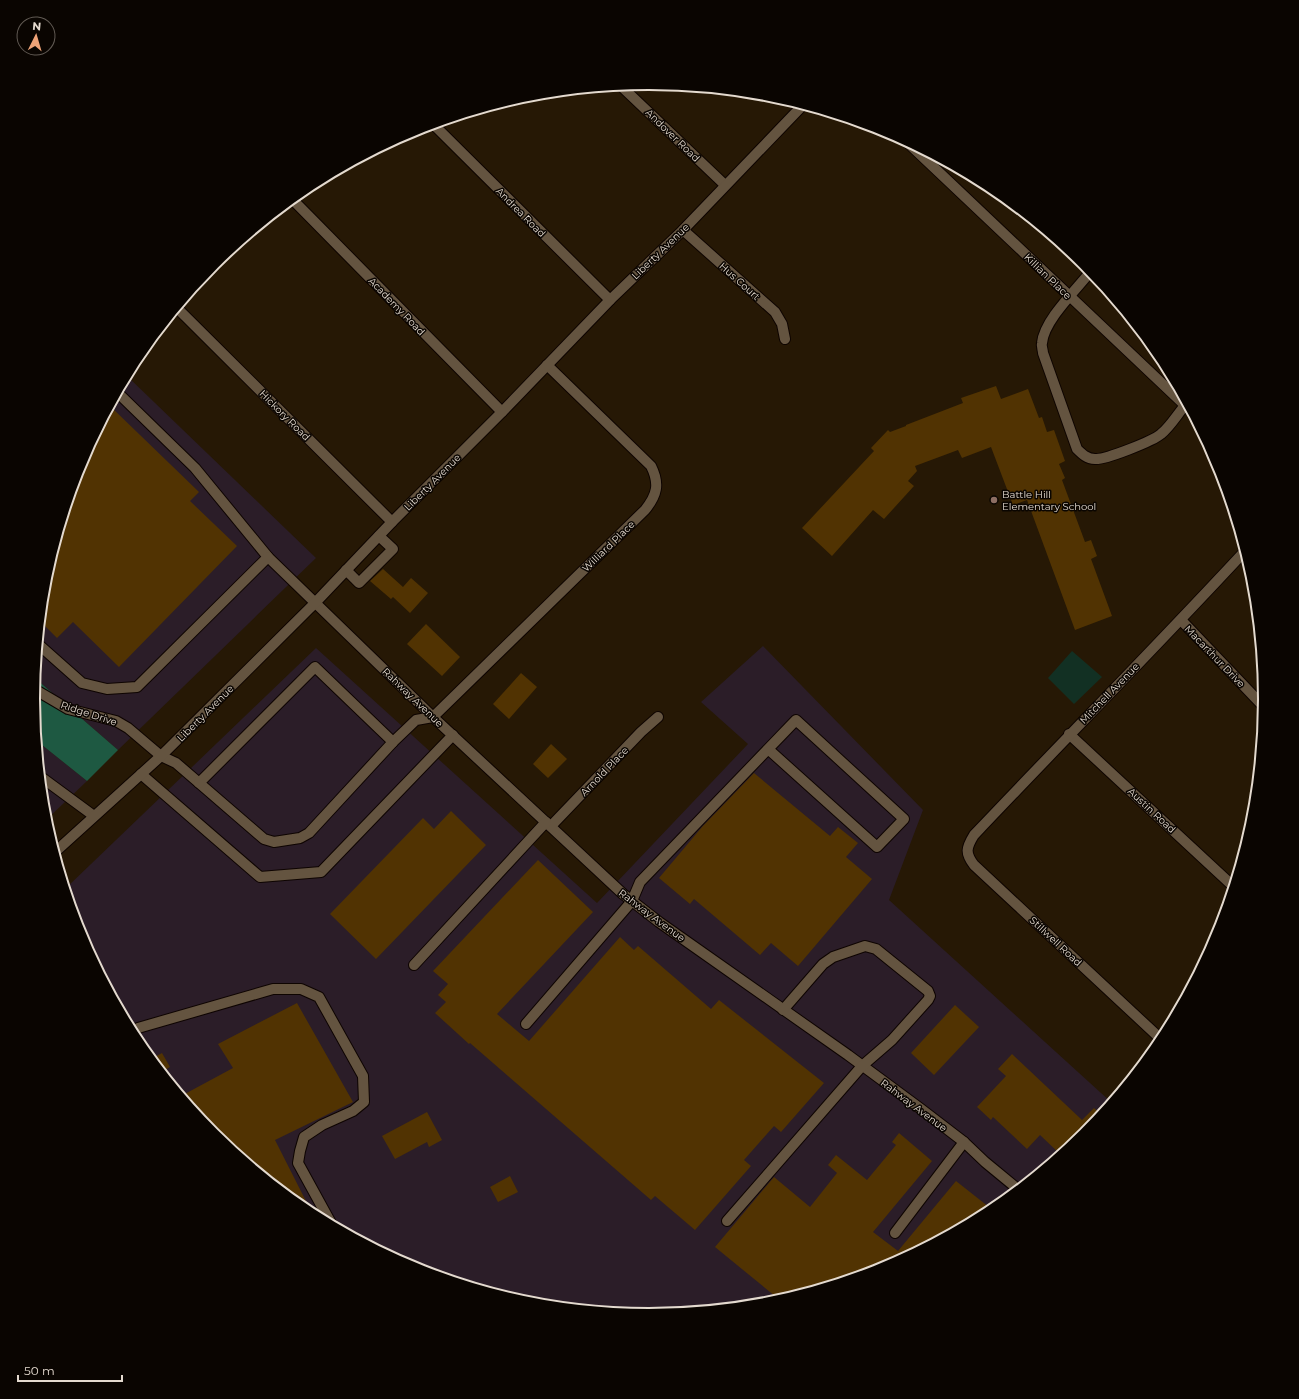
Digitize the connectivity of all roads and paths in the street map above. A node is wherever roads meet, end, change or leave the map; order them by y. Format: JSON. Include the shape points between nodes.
{"nodes":[{"id":1,"x":626,"y":91,"type":"edge"},
{"id":2,"x":799,"y":109,"type":"edge"},
{"id":3,"x":437,"y":128,"type":"edge"},
{"id":4,"x":918,"y":153,"type":"edge"},
{"id":5,"x":725,"y":185,"type":"junction"},
{"id":6,"x":296,"y":203,"type":"edge"},
{"id":7,"x":682,"y":230,"type":"junction"},
{"id":8,"x":1087,"y":276,"type":"edge"},
{"id":9,"x":1070,"y":297,"type":"junction"},
{"id":10,"x":610,"y":300,"type":"junction"},
{"id":11,"x":180,"y":311,"type":"edge"},
{"id":12,"x":785,"y":339,"type":"dead end"},
{"id":13,"x":547,"y":365,"type":"junction"},
{"id":14,"x":121,"y":396,"type":"edge"},
{"id":15,"x":1179,"y":398,"type":"edge"},
{"id":16,"x":1184,"y":409,"type":"edge"},
{"id":17,"x":502,"y":412,"type":"junction"},
{"id":18,"x":392,"y":522,"type":"junction"},
{"id":19,"x":379,"y":536,"type":"junction"},
{"id":20,"x":1241,"y":556,"type":"edge"},
{"id":21,"x":268,"y":557,"type":"junction"},
{"id":22,"x":346,"y":570,"type":"junction"},
{"id":23,"x":315,"y":603,"type":"junction"},
{"id":24,"x":1180,"y":620,"type":"junction"},
{"id":25,"x":42,"y":648,"type":"edge"},
{"id":26,"x":40,"y":693,"type":"edge"},
{"id":27,"x":1259,"y":702,"type":"edge"},
{"id":28,"x":433,"y":717,"type":"junction"},
{"id":29,"x":658,"y":717,"type":"dead end"},
{"id":30,"x":1069,"y":734,"type":"junction"},
{"id":31,"x":453,"y":736,"type":"junction"},
{"id":32,"x":393,"y":742,"type":"junction"},
{"id":33,"x":768,"y":749,"type":"junction"},
{"id":34,"x":161,"y":756,"type":"junction"},
{"id":35,"x":141,"y":774,"type":"junction"},
{"id":36,"x":45,"y":779,"type":"edge"},
{"id":37,"x":199,"y":783,"type":"junction"},
{"id":38,"x":94,"y":816,"type":"junction"},
{"id":39,"x":549,"y":824,"type":"junction"},
{"id":40,"x":974,"y":835,"type":"joint"},
{"id":41,"x":59,"y":848,"type":"edge"},
{"id":42,"x":1230,"y":884,"type":"edge"},
{"id":43,"x":632,"y":901,"type":"junction"},
{"id":44,"x":414,"y":965,"type":"dead end"},
{"id":45,"x":783,"y":1010,"type":"junction"},
{"id":46,"x":526,"y":1024,"type":"dead end"},
{"id":47,"x":137,"y":1029,"type":"edge"},
{"id":48,"x":1157,"y":1036,"type":"edge"},
{"id":49,"x":862,"y":1066,"type":"junction"},
{"id":50,"x":964,"y":1142,"type":"junction"},
{"id":51,"x":1015,"y":1187,"type":"edge"},
{"id":52,"x":327,"y":1216,"type":"edge"},
{"id":53,"x":727,"y":1221,"type":"dead end"},
{"id":54,"x":894,"y":1234,"type":"dead end"}],
"edges":[{"from":1,"to":5,"type":"street","name":"Andover Road"},
{"from":2,"to":5,"type":"street","name":"Liberty Avenue"},
{"from":3,"to":10,"type":"street","name":"Andrea Road"},
{"from":4,"to":9,"type":"street","name":"Killian Place"},
{"from":5,"to":7,"type":"street","name":"Liberty Avenue"},
{"from":6,"to":17,"type":"street","name":"Academy Road"},
{"from":7,"to":10,"type":"street","name":"Liberty Avenue"},
{"from":7,"to":12,"type":"street","name":"Hus Court","via":[[775,312],[782,324]]},
{"from":8,"to":9,"type":"street"},
{"from":9,"to":15,"type":"street","name":"Killian Place"},
{"from":9,"to":16,"type":"street","via":[[1055,313],[1042,344],[1076,449],[1083,456],[1096,460],[1155,439]]},
{"from":10,"to":13,"type":"street","name":"Liberty Avenue"},
{"from":11,"to":18,"type":"street","name":"Hickory Road"},
{"from":13,"to":17,"type":"street","name":"Liberty Avenue"},
{"from":13,"to":28,"type":"street","name":"Williard Place","via":[[651,466],[655,474],[656,492],[645,510]]},
{"from":14,"to":21,"type":"street","name":"Rahway Avenue","via":[[195,468]]},
{"from":17,"to":18,"type":"street","name":"Liberty Avenue"},
{"from":18,"to":19,"type":"street","name":"Liberty Avenue"},
{"from":19,"to":22,"type":"street","name":"Liberty Avenue"},
{"from":19,"to":22,"type":"street","via":[[393,549],[359,583]]},
{"from":20,"to":24,"type":"street","name":"Mitchell Avenue"},
{"from":21,"to":23,"type":"street","name":"Rahway Avenue"},
{"from":21,"to":25,"type":"street","via":[[137,687],[107,690],[82,683]]},
{"from":22,"to":23,"type":"street","name":"Liberty Avenue"},
{"from":23,"to":28,"type":"street","name":"Rahway Avenue"},
{"from":23,"to":34,"type":"street","name":"Liberty Avenue"},
{"from":24,"to":27,"type":"street","name":"Macarthur Drive"},
{"from":24,"to":30,"type":"street","name":"Mitchell Avenue"},
{"from":26,"to":34,"type":"street","name":"Ridge Drive","via":[[68,709],[116,721]]},
{"from":28,"to":31,"type":"street","name":"Rahway Avenue"},
{"from":28,"to":32,"type":"street","name":"Ridge Drive","via":[[416,720]]},
{"from":29,"to":39,"type":"street","name":"Arnold Place"},
{"from":30,"to":40,"type":"street","name":"Mitchell Avenue"},
{"from":30,"to":42,"type":"street","name":"Austin Road"},
{"from":31,"to":35,"type":"street","via":[[321,872],[260,877]]},
{"from":31,"to":39,"type":"street","name":"Rahway Avenue"},
{"from":32,"to":37,"type":"street","name":"Ridge Drive","via":[[309,833],[300,838],[274,842],[264,839]]},
{"from":32,"to":37,"type":"street","via":[[315,666]]},
{"from":33,"to":33,"type":"street","via":[[796,720],[904,819],[877,847]]},
{"from":33,"to":43,"type":"street","via":[[640,882]]},
{"from":34,"to":35,"type":"street","name":"Liberty Avenue"},
{"from":34,"to":37,"type":"street","name":"Ridge Drive","via":[[176,763]]},
{"from":35,"to":38,"type":"street","name":"Liberty Avenue"},
{"from":36,"to":38,"type":"street"},
{"from":38,"to":41,"type":"street","name":"Liberty Avenue"},
{"from":39,"to":43,"type":"street","name":"Rahway Avenue"},
{"from":39,"to":44,"type":"street","name":"Arnold Place"},
{"from":40,"to":48,"type":"street","name":"Stillwell Road","via":[[967,846],[968,857],[974,865]]},
{"from":43,"to":45,"type":"street","name":"Rahway Avenue"},
{"from":43,"to":46,"type":"street"},
{"from":45,"to":49,"type":"street","name":"Rahway Avenue"},
{"from":45,"to":49,"type":"street","via":[[823,964],[834,957],[865,946],[876,949],[928,991],[930,996],[892,1040]]},
{"from":47,"to":52,"type":"street","via":[[273,989],[302,989],[319,997],[363,1076],[364,1089],[364,1102],[353,1111],[322,1125],[304,1137],[298,1163]]},
{"from":49,"to":50,"type":"street","name":"Rahway Avenue"},
{"from":49,"to":53,"type":"street"},
{"from":50,"to":51,"type":"street","name":"Rahway Avenue"},
{"from":50,"to":54,"type":"street"}]}
